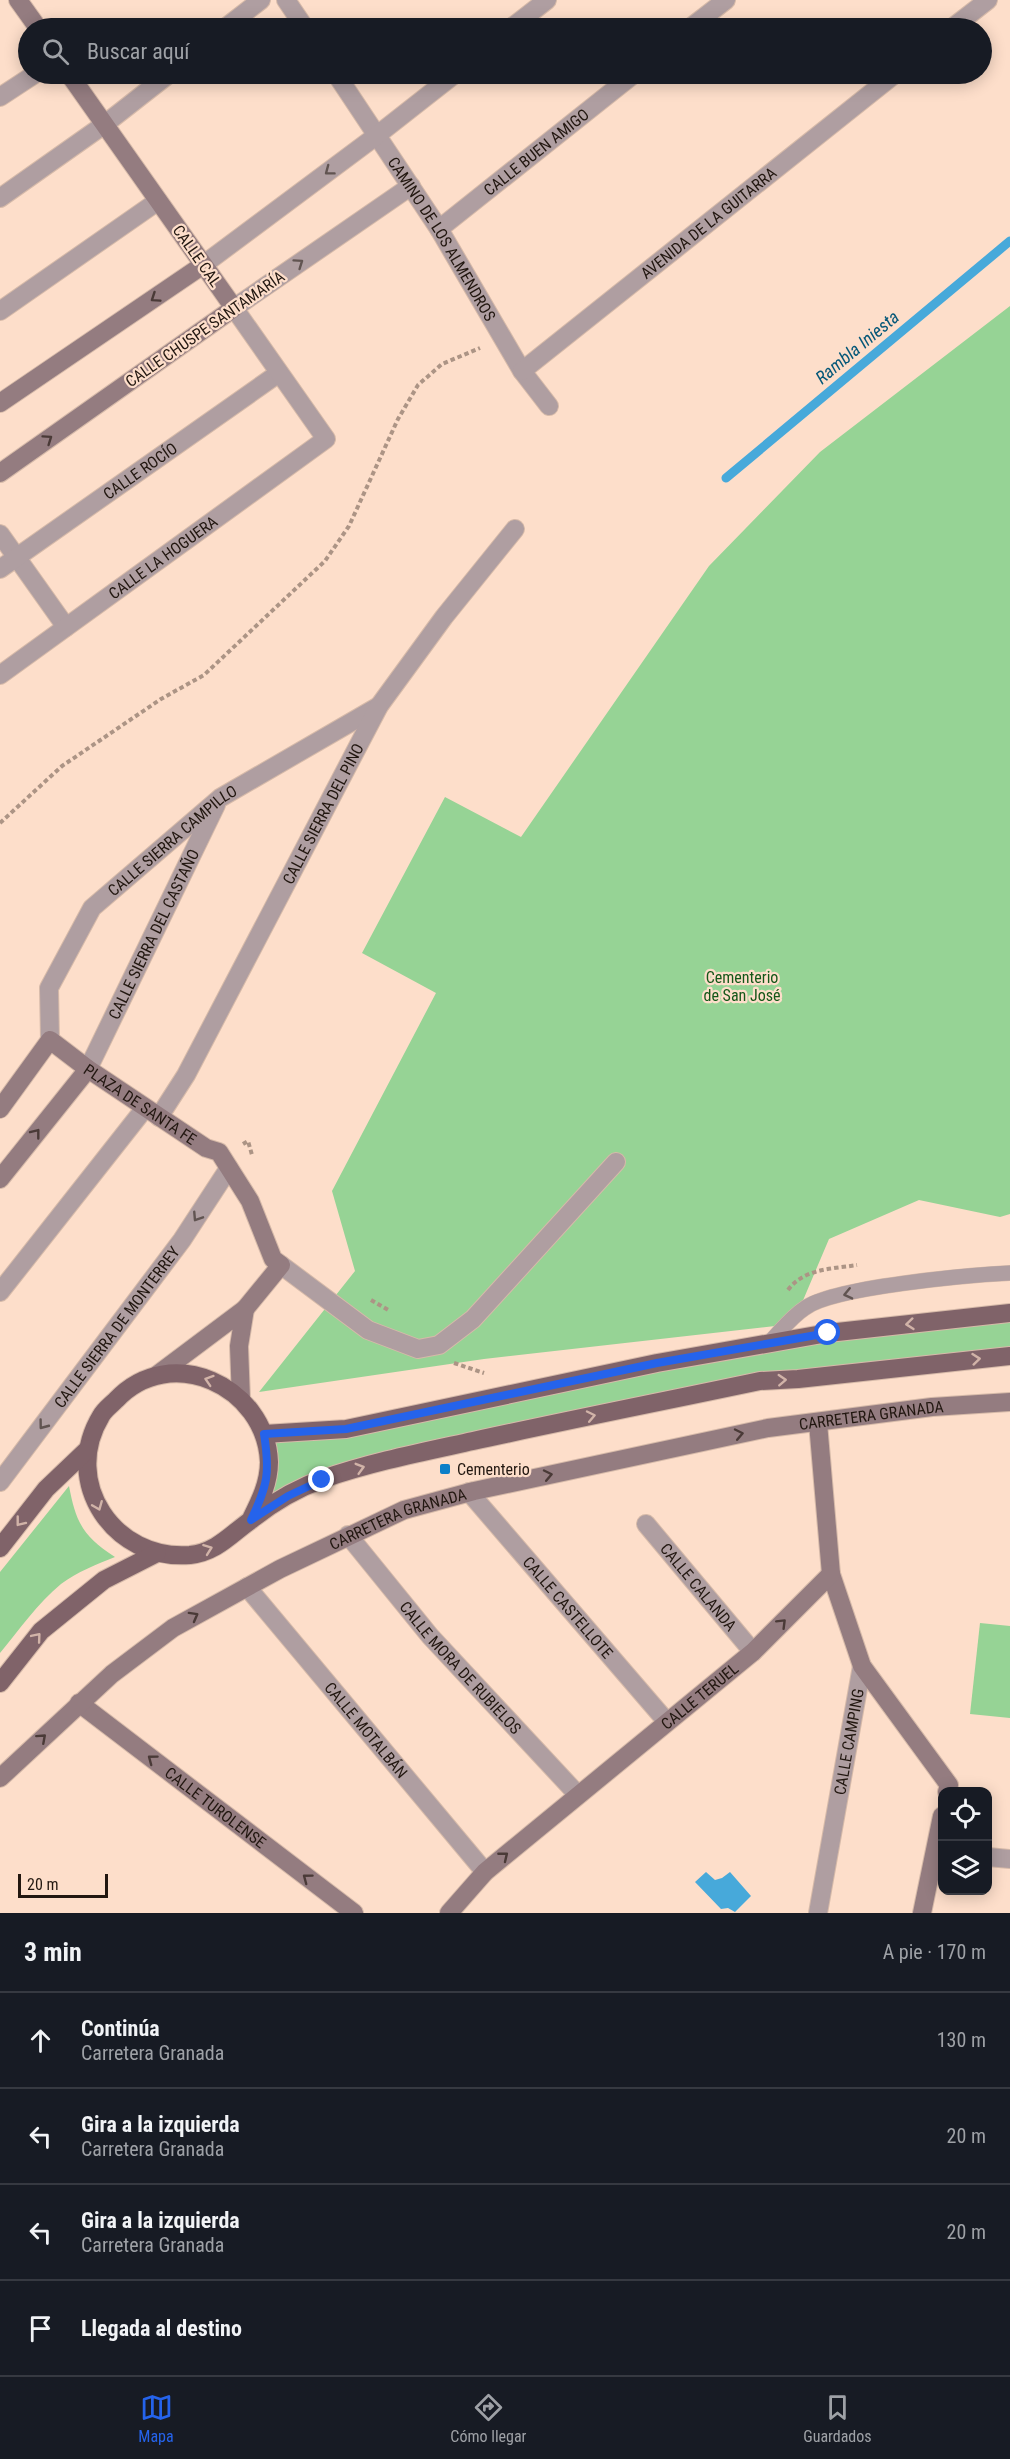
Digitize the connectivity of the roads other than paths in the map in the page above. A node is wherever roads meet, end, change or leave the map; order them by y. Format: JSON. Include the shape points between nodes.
{"nodes":[{"id":1,"x":18,"y":0,"type":"edge"},
{"id":2,"x":261,"y":0,"type":"edge"},
{"id":3,"x":286,"y":0,"type":"edge"},
{"id":4,"x":547,"y":0,"type":"edge"},
{"id":5,"x":726,"y":0,"type":"edge"},
{"id":6,"x":988,"y":0,"type":"edge"},
{"id":7,"x":31,"y":18,"type":"edge"},
{"id":8,"x":238,"y":18,"type":"edge"},
{"id":9,"x":298,"y":18,"type":"edge"},
{"id":10,"x":524,"y":18,"type":"edge"},
{"id":11,"x":703,"y":18,"type":"edge"},
{"id":12,"x":965,"y":18,"type":"edge"},
{"id":13,"x":20,"y":84,"type":"edge"},
{"id":14,"x":76,"y":84,"type":"edge"},
{"id":15,"x":156,"y":84,"type":"edge"},
{"id":16,"x":342,"y":84,"type":"edge"},
{"id":17,"x":442,"y":84,"type":"edge"},
{"id":18,"x":621,"y":84,"type":"edge"},
{"id":19,"x":882,"y":84,"type":"edge"},
{"id":20,"x":0,"y":98,"type":"edge"},
{"id":21,"x":105,"y":124,"type":"junction"},
{"id":22,"x":376,"y":136,"type":"junction"},
{"id":23,"x":411,"y":186,"type":"junction"},
{"id":24,"x":0,"y":198,"type":"edge"},
{"id":25,"x":158,"y":201,"type":"junction"},
{"id":26,"x":439,"y":229,"type":"junction"},
{"id":27,"x":203,"y":265,"type":"junction"},
{"id":28,"x":234,"y":308,"type":"junction"},
{"id":29,"x":0,"y":311,"type":"edge"},
{"id":30,"x":522,"y":371,"type":"junction"},
{"id":31,"x":279,"y":373,"type":"junction"},
{"id":32,"x":0,"y":403,"type":"edge"},
{"id":33,"x":549,"y":406,"type":"dead end"},
{"id":34,"x":326,"y":439,"type":"joint"},
{"id":35,"x":0,"y":473,"type":"edge"},
{"id":36,"x":515,"y":529,"type":"dead end"},
{"id":37,"x":0,"y":534,"type":"edge"},
{"id":38,"x":17,"y":558,"type":"junction"},
{"id":39,"x":0,"y":569,"type":"edge"},
{"id":40,"x":66,"y":627,"type":"junction"},
{"id":41,"x":0,"y":675,"type":"edge"},
{"id":42,"x":379,"y":706,"type":"junction"},
{"id":43,"x":220,"y":798,"type":"junction"},
{"id":44,"x":50,"y":1040,"type":"junction"},
{"id":45,"x":88,"y":1069,"type":"junction"},
{"id":46,"x":0,"y":1109,"type":"edge"},
{"id":47,"x":152,"y":1112,"type":"junction"},
{"id":48,"x":616,"y":1162,"type":"dead end"},
{"id":49,"x":229,"y":1168,"type":"junction"},
{"id":50,"x":0,"y":1179,"type":"edge"},
{"id":51,"x":281,"y":1264,"type":"junction"},
{"id":52,"x":1010,"y":1273,"type":"edge"},
{"id":53,"x":0,"y":1292,"type":"edge"},
{"id":54,"x":245,"y":1309,"type":"junction"},
{"id":55,"x":1010,"y":1313,"type":"edge"},
{"id":56,"x":768,"y":1344,"type":"junction"},
{"id":57,"x":1010,"y":1356,"type":"edge"},
{"id":58,"x":157,"y":1375,"type":"junction"},
{"id":59,"x":241,"y":1399,"type":"junction"},
{"id":60,"x":1010,"y":1402,"type":"edge"},
{"id":61,"x":818,"y":1423,"type":"junction"},
{"id":62,"x":264,"y":1434,"type":"junction"},
{"id":63,"x":88,"y":1449,"type":"junction"},
{"id":64,"x":0,"y":1481,"type":"edge"},
{"id":65,"x":470,"y":1492,"type":"junction"},
{"id":66,"x":251,"y":1520,"type":"junction"},
{"id":67,"x":646,"y":1524,"type":"dead end"},
{"id":68,"x":348,"y":1535,"type":"junction"},
{"id":69,"x":0,"y":1548,"type":"edge"},
{"id":70,"x":157,"y":1553,"type":"junction"},
{"id":71,"x":831,"y":1574,"type":"junction"},
{"id":72,"x":247,"y":1587,"type":"junction"},
{"id":73,"x":753,"y":1652,"type":"junction"},
{"id":74,"x":862,"y":1666,"type":"junction"},
{"id":75,"x":0,"y":1683,"type":"edge"},
{"id":76,"x":79,"y":1703,"type":"junction"},
{"id":77,"x":667,"y":1722,"type":"junction"},
{"id":78,"x":0,"y":1778,"type":"edge"},
{"id":79,"x":948,"y":1787,"type":"edge"},
{"id":80,"x":578,"y":1795,"type":"junction"},
{"id":81,"x":938,"y":1857,"type":"edge"},
{"id":82,"x":992,"y":1857,"type":"edge"},
{"id":83,"x":1010,"y":1859,"type":"edge"},
{"id":84,"x":485,"y":1872,"type":"junction"},
{"id":85,"x":354,"y":1913,"type":"edge"},
{"id":86,"x":449,"y":1913,"type":"edge"},
{"id":87,"x":818,"y":1913,"type":"edge"},
{"id":88,"x":922,"y":1913,"type":"edge"}],
"edges":[{"from":1,"to":7,"type":"street"},
{"from":2,"to":8,"type":"street"},
{"from":3,"to":9,"type":"street"},
{"from":4,"to":10,"type":"street"},
{"from":5,"to":11,"type":"street"},
{"from":6,"to":12,"type":"street"},
{"from":13,"to":20,"type":"street"},
{"from":14,"to":21,"type":"street","name":"CALLE CAL"},
{"from":15,"to":21,"type":"street"},
{"from":16,"to":22,"type":"street","name":"CAMINO DE LOS ALMENDROS"},
{"from":17,"to":22,"type":"street"},
{"from":18,"to":26,"type":"street","name":"CALLE BUEN AMIGO"},
{"from":19,"to":30,"type":"street","name":"AVENIDA DE LA GUITARRA"},
{"from":21,"to":24,"type":"street"},
{"from":21,"to":25,"type":"street","name":"CALLE CAL"},
{"from":22,"to":23,"type":"street","name":"CAMINO DE LOS ALMENDROS"},
{"from":22,"to":27,"type":"street","one_way":true},
{"from":23,"to":26,"type":"street","name":"CAMINO DE LOS ALMENDROS"},
{"from":28,"to":23,"type":"street","name":"CALLE CHUSPE SANTAMARÍA","one_way":true},
{"from":25,"to":27,"type":"street","name":"CALLE CAL"},
{"from":25,"to":29,"type":"street"},
{"from":26,"to":30,"type":"street","name":"CAMINO DE LOS ALMENDROS"},
{"from":27,"to":28,"type":"street","name":"CALLE CAL"},
{"from":27,"to":32,"type":"street","one_way":true},
{"from":28,"to":31,"type":"street","name":"CALLE CAL"},
{"from":35,"to":28,"type":"street","name":"CALLE CHUSPE SANTAMARÍA","one_way":true},
{"from":30,"to":33,"type":"street","name":"CAMINO DE LOS ALMENDROS"},
{"from":31,"to":34,"type":"street","name":"CALLE CAL"},
{"from":31,"to":38,"type":"street","name":"CALLE ROCÍO"},
{"from":34,"to":40,"type":"street","name":"CALLE LA HOGUERA"},
{"from":36,"to":42,"type":"street","name":"CALLE SIERRA DEL PINO"},
{"from":37,"to":38,"type":"street"},
{"from":38,"to":39,"type":"street","name":"CALLE ROCÍO"},
{"from":38,"to":40,"type":"street"},
{"from":40,"to":41,"type":"street","name":"CALLE LA HOGUERA"},
{"from":42,"to":43,"type":"street","name":"CALLE SIERRA CAMPILLO"},
{"from":42,"to":47,"type":"street","name":"CALLE SIERRA DEL PINO","via":[[186,1075]]},
{"from":43,"to":44,"type":"street","name":"CALLE SIERRA CAMPILLO","via":[[92,908],[49,988]]},
{"from":43,"to":45,"type":"street","name":"CALLE SIERRA DEL CASTAÑO"},
{"from":44,"to":45,"type":"street","name":"PLAZA DE SANTA FE"},
{"from":44,"to":46,"type":"street"},
{"from":45,"to":47,"type":"street","name":"PLAZA DE SANTA FE"},
{"from":50,"to":45,"type":"street","one_way":true},
{"from":47,"to":49,"type":"street","name":"PLAZA DE SANTA FE","via":[[206,1148],[219,1152]]},
{"from":47,"to":53,"type":"street","name":"CALLE SIERRA DEL PINO"},
{"from":48,"to":51,"type":"street","via":[[473,1319],[439,1345],[418,1349],[368,1330]]},
{"from":49,"to":51,"type":"street","via":[[250,1201],[273,1259]]},
{"from":49,"to":64,"type":"street","name":"CALLE SIERRA DE MONTERREY","one_way":true,"via":[[182,1240]]},
{"from":51,"to":54,"type":"street"},
{"from":52,"to":56,"type":"lane","one_way":true,"via":[[867,1289],[823,1299],[805,1307]]},
{"from":54,"to":58,"type":"street"},
{"from":54,"to":59,"type":"street","via":[[240,1346]]},
{"from":55,"to":56,"type":"main road","one_way":true,"via":[[828,1333]]},
{"from":56,"to":62,"type":"main road","via":[[657,1363],[346,1429]]},
{"from":66,"to":57,"type":"main road","one_way":true,"via":[[322,1480],[404,1456],[500,1435],[760,1381]]},
{"from":59,"to":58,"type":"main road","one_way":true,"via":[[216,1381],[187,1373]]},
{"from":58,"to":63,"type":"main road","via":[[125,1390],[101,1416]]},
{"from":59,"to":62,"type":"main road"},
{"from":60,"to":61,"type":"street","name":"CARRETERA GRANADA","via":[[932,1407]]},
{"from":65,"to":61,"type":"street","name":"CARRETERA GRANADA","one_way":true,"via":[[768,1428]]},
{"from":61,"to":71,"type":"street"},
{"from":62,"to":66,"type":"main road","via":[[269,1463],[264,1493]]},
{"from":63,"to":69,"type":"main road","one_way":true,"via":[[46,1489]]},
{"from":63,"to":70,"type":"main road","one_way":true,"via":[[89,1483],[102,1515],[125,1539]]},
{"from":65,"to":68,"type":"street","name":"CARRETERA GRANADA","via":[[404,1510]]},
{"from":65,"to":77,"type":"street","name":"CALLE CASTELLOTE"},
{"from":70,"to":66,"type":"main road","one_way":true,"via":[[192,1555],[225,1543]]},
{"from":67,"to":73,"type":"street","name":"CALLE CALANDA"},
{"from":68,"to":72,"type":"street","name":"CARRETERA GRANADA"},
{"from":68,"to":80,"type":"street","name":"CALLE MORA DE RUBIELOS","via":[[430,1636]]},
{"from":75,"to":70,"type":"main road","one_way":true,"via":[[41,1631],[104,1580]]},
{"from":73,"to":71,"type":"street","name":"CALLE TERUEL","one_way":true},
{"from":71,"to":74,"type":"street","name":"CALLE CAMPING"},
{"from":76,"to":72,"type":"street","name":"CARRETERA GRANADA","one_way":true,"via":[[173,1628]]},
{"from":72,"to":84,"type":"street","name":"CALLE MOTALBÁN"},
{"from":73,"to":77,"type":"street","name":"CALLE TERUEL"},
{"from":74,"to":79,"type":"street"},
{"from":74,"to":87,"type":"street","name":"CALLE CAMPING"},
{"from":78,"to":76,"type":"street","name":"CARRETERA GRANADA","one_way":true},
{"from":85,"to":76,"type":"street","name":"CALLE TUROLENSE","one_way":true},
{"from":77,"to":80,"type":"street","name":"CALLE TERUEL"},
{"from":84,"to":80,"type":"street","name":"CALLE TERUEL","one_way":true},
{"from":81,"to":88,"type":"street"},
{"from":82,"to":83,"type":"street"},
{"from":84,"to":86,"type":"street","name":"CALLE TERUEL"}]}
